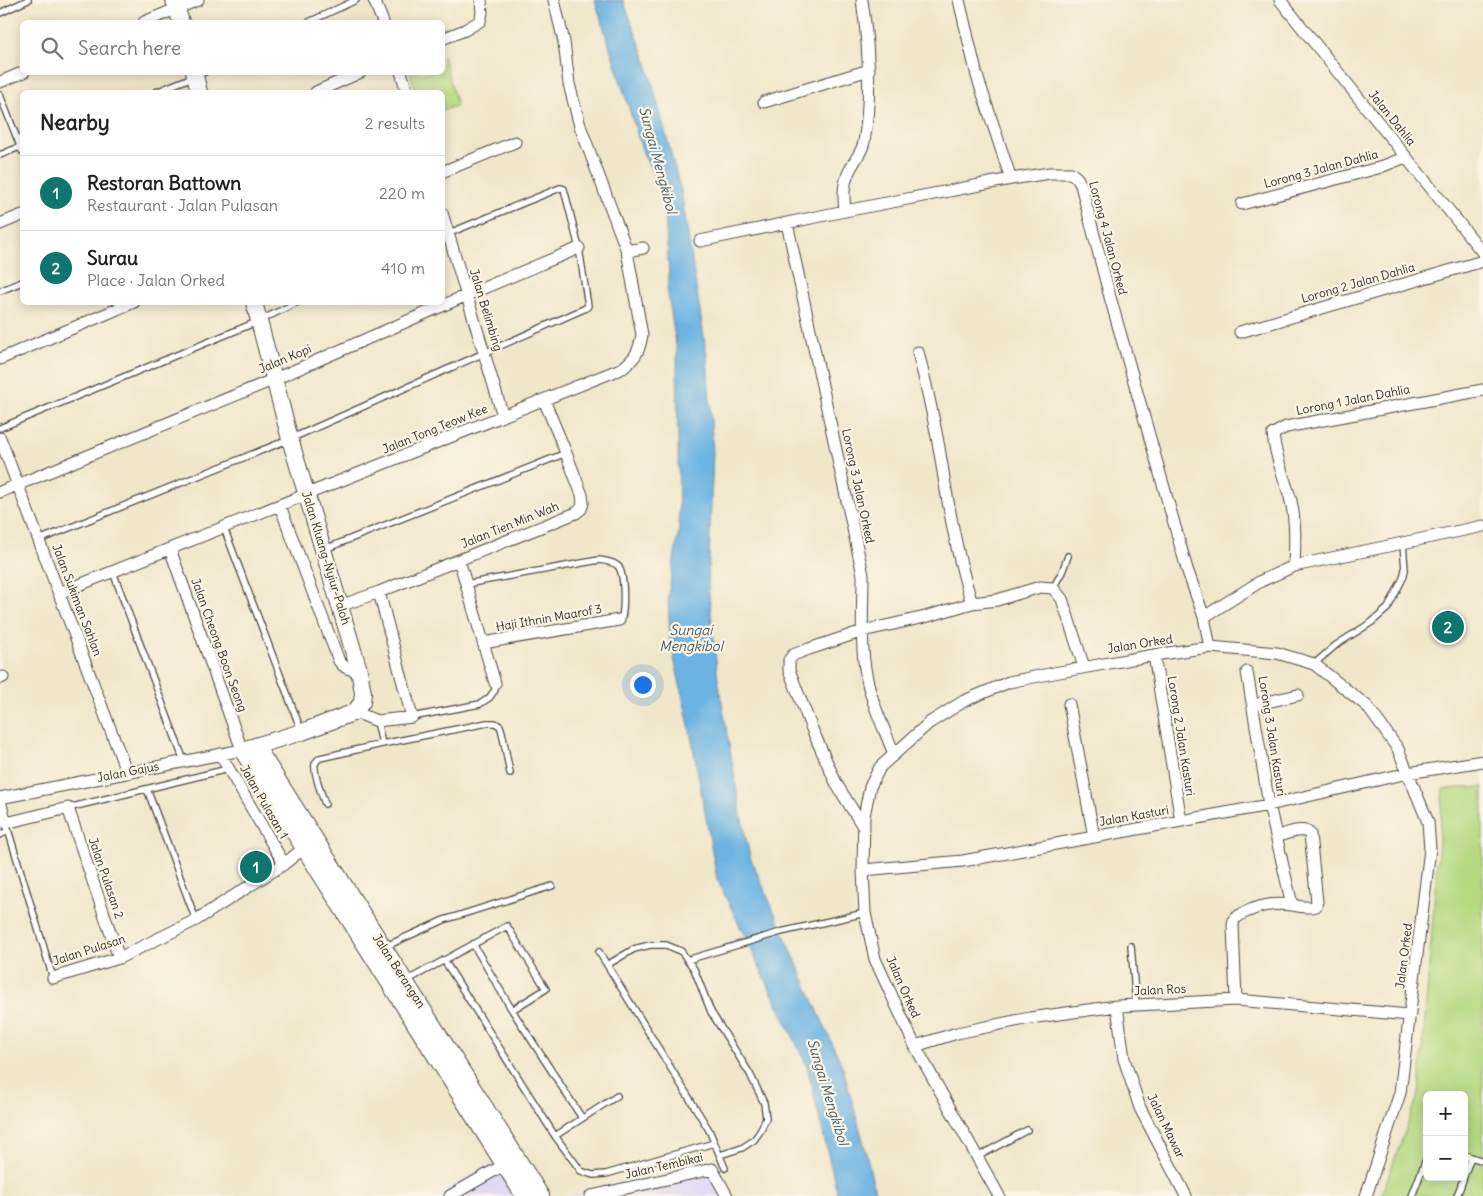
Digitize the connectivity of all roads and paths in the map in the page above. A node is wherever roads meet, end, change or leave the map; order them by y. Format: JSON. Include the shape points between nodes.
{"nodes":[{"id":1,"x":28,"y":0,"type":"edge"},
{"id":2,"x":198,"y":0,"type":"edge"},
{"id":3,"x":356,"y":0,"type":"edge"},
{"id":4,"x":374,"y":0,"type":"edge"},
{"id":5,"x":481,"y":0,"type":"edge"},
{"id":6,"x":554,"y":0,"type":"edge"},
{"id":7,"x":862,"y":0,"type":"edge"},
{"id":8,"x":959,"y":0,"type":"edge"},
{"id":9,"x":1280,"y":0,"type":"edge"},
{"id":10,"x":177,"y":10,"type":"edge"},
{"id":11,"x":0,"y":13,"type":"edge"},
{"id":12,"x":150,"y":20,"type":"edge"},
{"id":13,"x":313,"y":20,"type":"edge"},
{"id":14,"x":382,"y":20,"type":"edge"},
{"id":15,"x":445,"y":38,"type":"edge"},
{"id":16,"x":869,"y":70,"type":"junction"},
{"id":17,"x":20,"y":74,"type":"edge"},
{"id":18,"x":354,"y":75,"type":"edge"},
{"id":19,"x":402,"y":75,"type":"edge"},
{"id":20,"x":198,"y":79,"type":"edge"},
{"id":21,"x":0,"y":82,"type":"edge"},
{"id":22,"x":162,"y":90,"type":"edge"},
{"id":23,"x":320,"y":90,"type":"edge"},
{"id":24,"x":406,"y":90,"type":"edge"},
{"id":25,"x":0,"y":96,"type":"edge"},
{"id":26,"x":764,"y":102,"type":"dead end"},
{"id":27,"x":516,"y":142,"type":"dead end"},
{"id":28,"x":20,"y":143,"type":"edge"},
{"id":29,"x":20,"y":149,"type":"edge"},
{"id":30,"x":0,"y":155,"type":"edge"},
{"id":31,"x":1406,"y":157,"type":"junction"},
{"id":32,"x":445,"y":171,"type":"edge"},
{"id":33,"x":1011,"y":178,"type":"junction"},
{"id":34,"x":1242,"y":204,"type":"dead end"},
{"id":35,"x":845,"y":210,"type":"junction"},
{"id":36,"x":20,"y":216,"type":"edge"},
{"id":37,"x":788,"y":223,"type":"junction"},
{"id":38,"x":0,"y":224,"type":"edge"},
{"id":39,"x":446,"y":234,"type":"edge"},
{"id":40,"x":700,"y":240,"type":"dead end"},
{"id":41,"x":579,"y":248,"type":"junction"},
{"id":42,"x":643,"y":248,"type":"dead end"},
{"id":43,"x":627,"y":251,"type":"junction"},
{"id":44,"x":1483,"y":253,"type":"edge"},
{"id":45,"x":1483,"y":261,"type":"edge"},
{"id":46,"x":20,"y":283,"type":"edge"},
{"id":47,"x":0,"y":291,"type":"edge"},
{"id":48,"x":467,"y":295,"type":"junction"},
{"id":49,"x":127,"y":305,"type":"edge"},
{"id":50,"x":255,"y":305,"type":"edge"},
{"id":51,"x":292,"y":305,"type":"edge"},
{"id":52,"x":444,"y":305,"type":"edge"},
{"id":53,"x":445,"y":305,"type":"edge"},
{"id":54,"x":259,"y":320,"type":"junction"},
{"id":55,"x":1240,"y":332,"type":"dead end"},
{"id":56,"x":484,"y":352,"type":"junction"},
{"id":57,"x":918,"y":352,"type":"dead end"},
{"id":58,"x":0,"y":359,"type":"edge"},
{"id":59,"x":274,"y":379,"type":"junction"},
{"id":60,"x":1483,"y":390,"type":"edge"},
{"id":61,"x":544,"y":400,"type":"junction"},
{"id":62,"x":503,"y":416,"type":"junction"},
{"id":63,"x":0,"y":428,"type":"edge"},
{"id":64,"x":0,"y":438,"type":"edge"},
{"id":65,"x":290,"y":439,"type":"junction"},
{"id":66,"x":566,"y":453,"type":"junction"},
{"id":67,"x":18,"y":485,"type":"junction"},
{"id":68,"x":0,"y":492,"type":"edge"},
{"id":69,"x":306,"y":495,"type":"junction"},
{"id":70,"x":280,"y":506,"type":"junction"},
{"id":71,"x":1483,"y":526,"type":"edge"},
{"id":72,"x":224,"y":528,"type":"junction"},
{"id":73,"x":39,"y":540,"type":"junction"},
{"id":74,"x":1403,"y":544,"type":"junction"},
{"id":75,"x":170,"y":549,"type":"junction"},
{"id":76,"x":323,"y":550,"type":"junction"},
{"id":77,"x":1068,"y":556,"type":"dead end"},
{"id":78,"x":459,"y":560,"type":"junction"},
{"id":79,"x":1294,"y":566,"type":"junction"},
{"id":80,"x":112,"y":572,"type":"junction"},
{"id":81,"x":466,"y":584,"type":"junction"},
{"id":82,"x":1053,"y":588,"type":"junction"},
{"id":83,"x":378,"y":592,"type":"junction"},
{"id":84,"x":59,"y":593,"type":"junction"},
{"id":85,"x":972,"y":603,"type":"junction"},
{"id":86,"x":340,"y":606,"type":"junction"},
{"id":87,"x":1204,"y":617,"type":"junction"},
{"id":88,"x":619,"y":620,"type":"joint"},
{"id":89,"x":863,"y":630,"type":"junction"},
{"id":90,"x":483,"y":643,"type":"junction"},
{"id":91,"x":1210,"y":647,"type":"junction"},
{"id":92,"x":1154,"y":655,"type":"junction"},
{"id":93,"x":1314,"y":664,"type":"junction"},
{"id":94,"x":1084,"y":667,"type":"junction"},
{"id":95,"x":359,"y":670,"type":"junction"},
{"id":96,"x":1248,"y":672,"type":"dead end"},
{"id":97,"x":495,"y":683,"type":"joint"},
{"id":98,"x":1298,"y":695,"type":"dead end"},
{"id":99,"x":1069,"y":704,"type":"dead end"},
{"id":100,"x":1253,"y":705,"type":"junction"},
{"id":101,"x":355,"y":712,"type":"junction"},
{"id":102,"x":412,"y":717,"type":"junction"},
{"id":103,"x":377,"y":721,"type":"junction"},
{"id":104,"x":302,"y":732,"type":"junction"},
{"id":105,"x":382,"y":744,"type":"junction"},
{"id":106,"x":249,"y":748,"type":"junction"},
{"id":107,"x":220,"y":754,"type":"junction"},
{"id":108,"x":894,"y":754,"type":"junction"},
{"id":109,"x":184,"y":761,"type":"junction"},
{"id":110,"x":1483,"y":761,"type":"edge"},
{"id":111,"x":228,"y":769,"type":"junction"},
{"id":112,"x":127,"y":772,"type":"junction"},
{"id":113,"x":510,"y":773,"type":"dead end"},
{"id":114,"x":1408,"y":773,"type":"junction"},
{"id":115,"x":147,"y":788,"type":"junction"},
{"id":116,"x":0,"y":798,"type":"edge"},
{"id":117,"x":0,"y":801,"type":"edge"},
{"id":118,"x":325,"y":804,"type":"dead end"},
{"id":119,"x":1269,"y":805,"type":"junction"},
{"id":120,"x":68,"y":808,"type":"junction"},
{"id":121,"x":1181,"y":821,"type":"junction"},
{"id":122,"x":7,"y":827,"type":"junction"},
{"id":123,"x":864,"y":828,"type":"junction"},
{"id":124,"x":0,"y":834,"type":"edge"},
{"id":125,"x":1094,"y":837,"type":"junction"},
{"id":126,"x":1276,"y":837,"type":"junction"},
{"id":127,"x":310,"y":844,"type":"junction"},
{"id":128,"x":284,"y":864,"type":"junction"},
{"id":129,"x":863,"y":870,"type":"junction"},
{"id":130,"x":552,"y":886,"type":"dead end"},
{"id":131,"x":1292,"y":905,"type":"junction"},
{"id":132,"x":865,"y":913,"type":"junction"},
{"id":133,"x":196,"y":920,"type":"junction"},
{"id":134,"x":473,"y":944,"type":"junction"},
{"id":135,"x":1131,"y":946,"type":"dead end"},
{"id":136,"x":377,"y":950,"type":"junction"},
{"id":137,"x":599,"y":952,"type":"dead end"},
{"id":138,"x":119,"y":958,"type":"junction"},
{"id":139,"x":444,"y":960,"type":"junction"},
{"id":140,"x":687,"y":960,"type":"junction"},
{"id":141,"x":607,"y":965,"type":"junction"},
{"id":142,"x":53,"y":978,"type":"joint"},
{"id":143,"x":399,"y":985,"type":"junction"},
{"id":144,"x":1236,"y":1000,"type":"junction"},
{"id":145,"x":1136,"y":1005,"type":"junction"},
{"id":146,"x":1117,"y":1006,"type":"junction"},
{"id":147,"x":512,"y":1010,"type":"junction"},
{"id":148,"x":1410,"y":1015,"type":"junction"},
{"id":149,"x":915,"y":1046,"type":"junction"},
{"id":150,"x":617,"y":1096,"type":"dead end"},
{"id":151,"x":582,"y":1118,"type":"junction"},
{"id":152,"x":1027,"y":1130,"type":"dead end"},
{"id":153,"x":555,"y":1136,"type":"junction"},
{"id":154,"x":714,"y":1143,"type":"junction"},
{"id":155,"x":720,"y":1155,"type":"junction"},
{"id":156,"x":977,"y":1157,"type":"junction"},
{"id":157,"x":1468,"y":1157,"type":"edge"},
{"id":158,"x":1471,"y":1158,"type":"junction"},
{"id":159,"x":511,"y":1160,"type":"junction"},
{"id":160,"x":1483,"y":1161,"type":"edge"},
{"id":161,"x":1468,"y":1166,"type":"edge"},
{"id":162,"x":1423,"y":1167,"type":"edge"},
{"id":163,"x":725,"y":1168,"type":"dead end"},
{"id":164,"x":1463,"y":1181,"type":"edge"},
{"id":165,"x":625,"y":1192,"type":"edge"},
{"id":166,"x":450,"y":1196,"type":"edge"},
{"id":167,"x":524,"y":1196,"type":"edge"},
{"id":168,"x":540,"y":1196,"type":"edge"},
{"id":169,"x":591,"y":1196,"type":"edge"},
{"id":170,"x":727,"y":1196,"type":"edge"},
{"id":171,"x":999,"y":1196,"type":"edge"},
{"id":172,"x":1186,"y":1196,"type":"edge"},
{"id":173,"x":1366,"y":1196,"type":"edge"},
{"id":174,"x":1412,"y":1196,"type":"edge"},
{"id":175,"x":1457,"y":1196,"type":"edge"}],
"edges":[{"from":1,"to":11,"type":"lane"},
{"from":2,"to":10,"type":"street"},
{"from":3,"to":13,"type":"lane"},
{"from":4,"to":14,"type":"street"},
{"from":5,"to":15,"type":"street","via":[[480,21]]},
{"from":6,"to":43,"type":"street","name":"Jalan Tong Teow Kee","via":[[580,126]]},
{"from":7,"to":16,"type":"street"},
{"from":8,"to":33,"type":"street","via":[[977,76]]},
{"from":9,"to":31,"type":"street","name":"Jalan Dahlia"},
{"from":10,"to":12,"type":"street"},
{"from":16,"to":26,"type":"street"},
{"from":16,"to":35,"type":"street","via":[[864,144],[845,180]]},
{"from":17,"to":21,"type":"street"},
{"from":18,"to":23,"type":"street"},
{"from":19,"to":24,"type":"street"},
{"from":20,"to":22,"type":"lane"},
{"from":25,"to":28,"type":"lane"},
{"from":27,"to":32,"type":"street"},
{"from":29,"to":30,"type":"lane"},
{"from":31,"to":34,"type":"street","name":"Lorong 3 Jalan Dahlia","via":[[1378,168]]},
{"from":31,"to":44,"type":"street","name":"Jalan Dahlia"},
{"from":33,"to":35,"type":"street","name":"Lorong 4 Jalan Orked"},
{"from":33,"to":87,"type":"street","name":"Lorong 4 Jalan Orked","via":[[1062,172],[1071,173],[1081,185],[1112,307],[1187,569]]},
{"from":35,"to":37,"type":"street","name":"Lorong 4 Jalan Orked"},
{"from":36,"to":38,"type":"street"},
{"from":37,"to":40,"type":"street","name":"Lorong 4 Jalan Orked"},
{"from":37,"to":89,"type":"street","name":"Lorong 3 Jalan Orked","via":[[863,575]]},
{"from":39,"to":41,"type":"lane","via":[[560,188],[565,192]]},
{"from":39,"to":48,"type":"street","name":"Jalan Belimbing"},
{"from":41,"to":48,"type":"street","name":"Jalan Kopi"},
{"from":41,"to":56,"type":"lane","via":[[586,308]]},
{"from":42,"to":43,"type":"street"},
{"from":43,"to":61,"type":"street","name":"Jalan Tong Teow Kee","via":[[642,334],[635,358],[623,368]]},
{"from":45,"to":55,"type":"street","name":"Lorong 2 Jalan Dahlia"},
{"from":46,"to":47,"type":"lane"},
{"from":48,"to":53,"type":"street","name":"Jalan Kopi"},
{"from":48,"to":56,"type":"street","name":"Jalan Belimbing"},
{"from":49,"to":58,"type":"street"},
{"from":50,"to":54,"type":"street","name":"Jalan Kluang-Nyiur-Paloh"},
{"from":51,"to":54,"type":"lane"},
{"from":52,"to":59,"type":"street","name":"Jalan Kopi"},
{"from":54,"to":59,"type":"street","name":"Jalan Kluang-Nyiur-Paloh"},
{"from":54,"to":63,"type":"lane"},
{"from":56,"to":62,"type":"street","name":"Jalan Belimbing"},
{"from":56,"to":65,"type":"lane"},
{"from":57,"to":85,"type":"street","via":[[965,583]]},
{"from":59,"to":65,"type":"street","name":"Jalan Kluang-Nyiur-Paloh"},
{"from":59,"to":67,"type":"street","name":"Jalan Kopi"},
{"from":60,"to":79,"type":"street","name":"Lorong 1 Jalan Dahlia","via":[[1286,427],[1274,434],[1274,445],[1294,518]]},
{"from":61,"to":62,"type":"street","name":"Jalan Tong Teow Kee"},
{"from":61,"to":66,"type":"street","name":"Jalan Tien Min Wah"},
{"from":62,"to":69,"type":"street","name":"Jalan Tong Teow Kee"},
{"from":64,"to":67,"type":"street","name":"Jalan Sukiman Sahlan"},
{"from":65,"to":69,"type":"street","name":"Jalan Kluang-Nyiur-Paloh"},
{"from":65,"to":73,"type":"lane"},
{"from":66,"to":76,"type":"lane"},
{"from":66,"to":78,"type":"street","name":"Jalan Tien Min Wah","via":[[582,495],[581,509]]},
{"from":67,"to":68,"type":"street","name":"Jalan Kopi"},
{"from":67,"to":73,"type":"street","name":"Jalan Sukiman Sahlan"},
{"from":69,"to":70,"type":"street","name":"Jalan Tong Teow Kee"},
{"from":69,"to":76,"type":"street","name":"Jalan Kluang-Nyiur-Paloh"},
{"from":70,"to":72,"type":"street","name":"Jalan Tong Teow Kee"},
{"from":70,"to":95,"type":"street","via":[[339,662],[350,670]]},
{"from":71,"to":74,"type":"street"},
{"from":72,"to":75,"type":"street","name":"Jalan Tong Teow Kee"},
{"from":72,"to":104,"type":"lane"},
{"from":73,"to":84,"type":"street","name":"Jalan Sukiman Sahlan"},
{"from":74,"to":79,"type":"street"},
{"from":74,"to":93,"type":"lane","via":[[1405,570],[1388,608]]},
{"from":75,"to":80,"type":"street","name":"Jalan Tong Teow Kee"},
{"from":75,"to":106,"type":"street","name":"Jalan Cheong Boon Seong"},
{"from":76,"to":86,"type":"street","name":"Jalan Kluang-Nyiur-Paloh"},
{"from":77,"to":82,"type":"lane"},
{"from":78,"to":81,"type":"street"},
{"from":78,"to":83,"type":"street","name":"Jalan Tien Min Wah"},
{"from":79,"to":87,"type":"street"},
{"from":80,"to":84,"type":"street","name":"Jalan Tong Teow Kee"},
{"from":80,"to":109,"type":"lane"},
{"from":81,"to":88,"type":"lane","via":[[599,560],[612,562],[622,574],[624,609]]},
{"from":81,"to":90,"type":"street"},
{"from":82,"to":85,"type":"street","via":[[1040,587],[997,600]]},
{"from":82,"to":94,"type":"street","via":[[1062,599]]},
{"from":83,"to":86,"type":"street","name":"Jalan Tien Min Wah"},
{"from":83,"to":102,"type":"street"},
{"from":84,"to":112,"type":"street","name":"Jalan Sukiman Sahlan"},
{"from":85,"to":89,"type":"street"},
{"from":86,"to":95,"type":"street","name":"Jalan Kluang-Nyiur-Paloh"},
{"from":87,"to":91,"type":"street","name":"Lorong 4 Jalan Orked"},
{"from":88,"to":90,"type":"street","name":"Haji Ithnin Maarof 3"},
{"from":89,"to":108,"type":"street","name":"Lorong 3 Jalan Orked","via":[[866,674]]},
{"from":89,"to":123,"type":"street","via":[[793,655],[789,660],[789,670],[837,785]]},
{"from":90,"to":97,"type":"street"},
{"from":91,"to":92,"type":"street","name":"Jalan Orked"},
{"from":91,"to":93,"type":"street","name":"Jalan Orked","via":[[1277,653]]},
{"from":92,"to":94,"type":"street","name":"Jalan Orked"},
{"from":92,"to":121,"type":"street","name":"Lorong 2 Jalan Kasturi"},
{"from":93,"to":114,"type":"street","name":"Jalan Orked","via":[[1367,706],[1398,749]]},
{"from":94,"to":108,"type":"street","name":"Jalan Orked","via":[[1008,682],[964,701],[928,723]]},
{"from":95,"to":101,"type":"street","name":"Jalan Kluang-Nyiur-Paloh","via":[[363,692],[362,702]]},
{"from":96,"to":100,"type":"street","name":"Lorong 3 Jalan Kasturi"},
{"from":97,"to":102,"type":"lane","via":[[495,690],[480,704]]},
{"from":98,"to":100,"type":"street"},
{"from":99,"to":125,"type":"street"},
{"from":100,"to":119,"type":"street","name":"Lorong 3 Jalan Kasturi"},
{"from":101,"to":103,"type":"street"},
{"from":101,"to":104,"type":"street"},
{"from":102,"to":103,"type":"street"},
{"from":103,"to":105,"type":"lane"},
{"from":104,"to":106,"type":"street"},
{"from":105,"to":113,"type":"lane","via":[[495,723],[502,732]]},
{"from":105,"to":118,"type":"lane","via":[[316,761],[315,772]]},
{"from":106,"to":107,"type":"street","name":"Jalan Gajus"},
{"from":106,"to":127,"type":"street","name":"Jalan Berangan"},
{"from":107,"to":109,"type":"street","name":"Jalan Gajus"},
{"from":107,"to":111,"type":"street","name":"Jalan Pulasan 1"},
{"from":108,"to":123,"type":"street","name":"Jalan Orked","via":[[880,768],[870,787]]},
{"from":109,"to":112,"type":"street","name":"Jalan Gajus"},
{"from":110,"to":114,"type":"street","name":"Jalan Kasturi"},
{"from":111,"to":115,"type":"lane"},
{"from":111,"to":128,"type":"street","name":"Jalan Pulasan 1"},
{"from":112,"to":116,"type":"street","name":"Jalan Gajus"},
{"from":114,"to":119,"type":"street","name":"Jalan Kasturi"},
{"from":114,"to":148,"type":"street","name":"Jalan Orked","via":[[1428,822],[1430,849]]},
{"from":115,"to":120,"type":"lane"},
{"from":115,"to":133,"type":"lane"},
{"from":117,"to":122,"type":"street","name":"Jalan Pulasan"},
{"from":119,"to":121,"type":"street","name":"Jalan Kasturi"},
{"from":119,"to":126,"type":"street","name":"Lorong 3 Jalan Kasturi"},
{"from":120,"to":122,"type":"street"},
{"from":120,"to":138,"type":"street","name":"Jalan Pulasan 2"},
{"from":121,"to":125,"type":"street","name":"Jalan Kasturi"},
{"from":122,"to":124,"type":"lane"},
{"from":122,"to":142,"type":"lane","name":"Jalan Pulasan"},
{"from":123,"to":129,"type":"street","name":"Jalan Orked"},
{"from":125,"to":129,"type":"street","name":"Jalan Kasturi","via":[[963,861]]},
{"from":126,"to":131,"type":"street","name":"Lorong 3 Jalan Kasturi"},
{"from":126,"to":131,"type":"street","via":[[1303,830],[1310,834],[1316,906]]},
{"from":127,"to":128,"type":"street","name":"Jalan Pulasan"},
{"from":127,"to":136,"type":"street","name":"Jalan Berangan"},
{"from":128,"to":133,"type":"street","name":"Jalan Pulasan"},
{"from":129,"to":132,"type":"street","name":"Jalan Orked"},
{"from":130,"to":136,"type":"lane","via":[[444,920]]},
{"from":131,"to":144,"type":"street","via":[[1268,904],[1234,919]]},
{"from":132,"to":140,"type":"lane","via":[[781,932]]},
{"from":132,"to":149,"type":"street","name":"Jalan Orked","via":[[875,959]]},
{"from":133,"to":138,"type":"street","name":"Jalan Pulasan"},
{"from":134,"to":139,"type":"lane"},
{"from":134,"to":147,"type":"lane"},
{"from":134,"to":147,"type":"lane","via":[[507,926],[546,989]]},
{"from":135,"to":145,"type":"lane"},
{"from":136,"to":143,"type":"street","name":"Jalan Berangan"},
{"from":137,"to":141,"type":"lane"},
{"from":138,"to":142,"type":"street","name":"Jalan Pulasan"},
{"from":139,"to":143,"type":"lane"},
{"from":139,"to":153,"type":"lane"},
{"from":140,"to":141,"type":"lane","via":[[681,951],[666,945],[650,945],[634,949]]},
{"from":140,"to":155,"type":"lane","via":[[694,969],[711,1012],[764,1103],[766,1118],[754,1140]]},
{"from":141,"to":154,"type":"lane"},
{"from":143,"to":159,"type":"street","name":"Jalan Berangan"},
{"from":144,"to":145,"type":"street","name":"Jalan Ros"},
{"from":144,"to":148,"type":"street","name":"Jalan Ros"},
{"from":145,"to":146,"type":"street","name":"Jalan Ros"},
{"from":146,"to":149,"type":"street","name":"Jalan Ros","via":[[1030,1018],[957,1033]]},
{"from":146,"to":172,"type":"street","name":"Jalan Mawar","via":[[1124,1059],[1140,1108]]},
{"from":147,"to":151,"type":"lane"},
{"from":148,"to":173,"type":"street","name":"Jalan Orked","via":[[1400,1093]]},
{"from":149,"to":156,"type":"street","name":"Jalan Orked"},
{"from":150,"to":151,"type":"lane"},
{"from":151,"to":153,"type":"lane"},
{"from":152,"to":156,"type":"lane"},
{"from":153,"to":154,"type":"lane","via":[[581,1172],[593,1175]]},
{"from":154,"to":155,"type":"lane"},
{"from":155,"to":163,"type":"lane"},
{"from":156,"to":171,"type":"street","name":"Jalan Orked"},
{"from":157,"to":158,"type":"lane"},
{"from":158,"to":160,"type":"lane"},
{"from":158,"to":161,"type":"lane"},
{"from":159,"to":166,"type":"street"},
{"from":159,"to":167,"type":"street","name":"Jalan Berangan"},
{"from":159,"to":168,"type":"street","name":"Jalan Berangan"},
{"from":162,"to":174,"type":"lane"},
{"from":164,"to":175,"type":"lane"},
{"from":165,"to":169,"type":"street","name":"Jalan Tembikai"},
{"from":165,"to":170,"type":"street","name":"Jalan Tembikai","via":[[712,1169]]}]}
